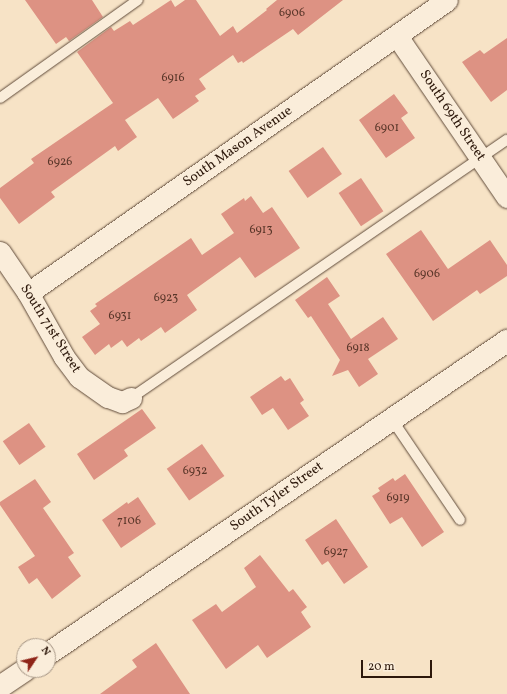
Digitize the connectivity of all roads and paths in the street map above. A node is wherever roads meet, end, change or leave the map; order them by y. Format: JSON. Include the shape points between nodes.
{"nodes":[{"id":1,"x":138,"y":0,"type":"edge"},
{"id":2,"x":447,"y":0,"type":"edge"},
{"id":3,"x":397,"y":36,"type":"junction"},
{"id":4,"x":0,"y":98,"type":"edge"},
{"id":5,"x":507,"y":140,"type":"edge"},
{"id":6,"x":480,"y":158,"type":"junction"},
{"id":7,"x":507,"y":197,"type":"edge"},
{"id":8,"x":0,"y":252,"type":"edge"},
{"id":9,"x":28,"y":293,"type":"junction"},
{"id":10,"x":507,"y":340,"type":"edge"},
{"id":11,"x":132,"y":398,"type":"joint"},
{"id":12,"x":392,"y":418,"type":"junction"},
{"id":13,"x":460,"y":520,"type":"dead end"},
{"id":14,"x":56,"y":649,"type":"edge"},
{"id":15,"x":16,"y":676,"type":"edge"},
{"id":16,"x":0,"y":687,"type":"edge"}],
"edges":[{"from":1,"to":4,"type":"lane"},
{"from":2,"to":3,"type":"street","name":"South Mason Avenue"},
{"from":3,"to":6,"type":"street","name":"South 69th Street"},
{"from":3,"to":9,"type":"street","name":"South Mason Avenue"},
{"from":5,"to":6,"type":"lane"},
{"from":6,"to":7,"type":"street","name":"South 69th Street"},
{"from":6,"to":11,"type":"lane"},
{"from":8,"to":9,"type":"street","name":"South 71st Street"},
{"from":9,"to":11,"type":"street","name":"South 71st Street","via":[[64,357],[79,377],[108,397],[122,402]]},
{"from":10,"to":12,"type":"street","name":"South Tyler Street"},
{"from":12,"to":13,"type":"lane"},
{"from":12,"to":14,"type":"street","name":"South Tyler Street"},
{"from":15,"to":16,"type":"street"}]}
